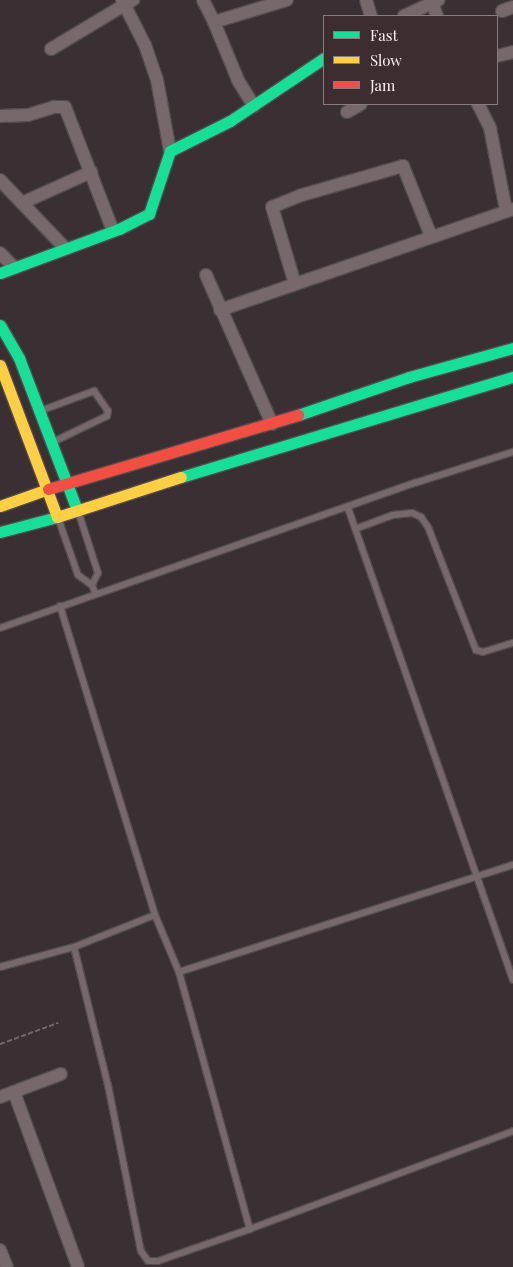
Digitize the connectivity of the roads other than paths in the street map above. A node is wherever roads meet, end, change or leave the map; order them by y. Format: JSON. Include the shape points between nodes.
{"nodes":[{"id":1,"x":203,"y":0,"type":"edge"},
{"id":2,"x":287,"y":0,"type":"edge"},
{"id":3,"x":366,"y":0,"type":"edge"},
{"id":4,"x":407,"y":0,"type":"edge"},
{"id":5,"x":127,"y":1,"type":"edge"},
{"id":6,"x":436,"y":1,"type":"edge"},
{"id":7,"x":371,"y":15,"type":"edge"},
{"id":8,"x":407,"y":15,"type":"edge"},
{"id":9,"x":438,"y":15,"type":"edge"},
{"id":10,"x":214,"y":22,"type":"junction"},
{"id":11,"x":51,"y":49,"type":"dead end"},
{"id":12,"x":513,"y":52,"type":"edge"},
{"id":13,"x":498,"y":56,"type":"edge"},
{"id":14,"x":323,"y":59,"type":"edge"},
{"id":15,"x":359,"y":105,"type":"edge"},
{"id":16,"x":478,"y":105,"type":"edge"},
{"id":17,"x":254,"y":106,"type":"junction"},
{"id":18,"x":347,"y":112,"type":"dead end"},
{"id":19,"x":0,"y":116,"type":"edge"},
{"id":20,"x":170,"y":151,"type":"junction"},
{"id":21,"x":91,"y":172,"type":"junction"},
{"id":22,"x":0,"y":180,"type":"edge"},
{"id":23,"x":22,"y":203,"type":"junction"},
{"id":24,"x":509,"y":210,"type":"edge"},
{"id":25,"x":113,"y":231,"type":"junction"},
{"id":26,"x":431,"y":236,"type":"junction"},
{"id":27,"x":64,"y":247,"type":"junction"},
{"id":28,"x":0,"y":252,"type":"edge"},
{"id":29,"x":13,"y":266,"type":"junction"},
{"id":30,"x":0,"y":273,"type":"edge"},
{"id":31,"x":206,"y":274,"type":"dead end"},
{"id":32,"x":295,"y":284,"type":"junction"},
{"id":33,"x":220,"y":310,"type":"junction"},
{"id":34,"x":0,"y":325,"type":"edge"},
{"id":35,"x":513,"y":348,"type":"edge"},
{"id":36,"x":0,"y":365,"type":"edge"},
{"id":37,"x":513,"y":377,"type":"edge"},
{"id":38,"x":39,"y":411,"type":"junction"},
{"id":39,"x":272,"y":424,"type":"junction"},
{"id":40,"x":51,"y":442,"type":"junction"},
{"id":41,"x":513,"y":452,"type":"edge"},
{"id":42,"x":67,"y":483,"type":"junction"},
{"id":43,"x":48,"y":489,"type":"junction"},
{"id":44,"x":0,"y":506,"type":"edge"},
{"id":45,"x":348,"y":508,"type":"junction"},
{"id":46,"x":77,"y":510,"type":"junction"},
{"id":47,"x":57,"y":517,"type":"junction"},
{"id":48,"x":355,"y":529,"type":"junction"},
{"id":49,"x":0,"y":532,"type":"edge"},
{"id":50,"x":92,"y":585,"type":"junction"},
{"id":51,"x":95,"y":593,"type":"junction"},
{"id":52,"x":60,"y":606,"type":"junction"},
{"id":53,"x":0,"y":628,"type":"edge"},
{"id":54,"x":513,"y":644,"type":"edge"},
{"id":55,"x":513,"y":865,"type":"edge"},
{"id":56,"x":478,"y":876,"type":"junction"},
{"id":57,"x":154,"y":915,"type":"junction"},
{"id":58,"x":74,"y":947,"type":"junction"},
{"id":59,"x":0,"y":967,"type":"edge"},
{"id":60,"x":179,"y":972,"type":"junction"},
{"id":61,"x":513,"y":980,"type":"edge"},
{"id":62,"x":61,"y":1074,"type":"dead end"},
{"id":63,"x":14,"y":1092,"type":"junction"},
{"id":64,"x":0,"y":1097,"type":"edge"},
{"id":65,"x":513,"y":1131,"type":"edge"},
{"id":66,"x":250,"y":1229,"type":"junction"},
{"id":67,"x":0,"y":1250,"type":"edge"},
{"id":68,"x":7,"y":1267,"type":"edge"},
{"id":69,"x":78,"y":1267,"type":"edge"}],
"edges":[{"from":1,"to":10,"type":"street"},
{"from":2,"to":10,"type":"street"},
{"from":3,"to":7,"type":"street"},
{"from":4,"to":8,"type":"street"},
{"from":5,"to":11,"type":"street"},
{"from":5,"to":20,"type":"street","via":[[157,80]]},
{"from":6,"to":8,"type":"street"},
{"from":6,"to":9,"type":"street"},
{"from":10,"to":17,"type":"street","via":[[238,80]]},
{"from":12,"to":13,"type":"street"},
{"from":14,"to":17,"type":"main road"},
{"from":15,"to":18,"type":"street"},
{"from":16,"to":24,"type":"street","via":[[490,128]]},
{"from":17,"to":20,"type":"main road"},
{"from":19,"to":21,"type":"street","via":[[28,115],[62,105]]},
{"from":20,"to":25,"type":"main road","via":[[149,214]]},
{"from":21,"to":23,"type":"street"},
{"from":21,"to":25,"type":"street"},
{"from":22,"to":23,"type":"street"},
{"from":23,"to":27,"type":"street"},
{"from":24,"to":26,"type":"street"},
{"from":25,"to":27,"type":"main road"},
{"from":26,"to":32,"type":"street"},
{"from":26,"to":32,"type":"street","via":[[403,166],[302,195],[272,207]]},
{"from":27,"to":29,"type":"main road"},
{"from":28,"to":29,"type":"street"},
{"from":29,"to":30,"type":"main road"},
{"from":31,"to":33,"type":"street"},
{"from":32,"to":33,"type":"street"},
{"from":33,"to":39,"type":"street"},
{"from":34,"to":38,"type":"main road","via":[[19,358]]},
{"from":35,"to":39,"type":"main road","via":[[409,377]]},
{"from":36,"to":43,"type":"main road"},
{"from":37,"to":46,"type":"main road"},
{"from":38,"to":40,"type":"main road"},
{"from":38,"to":40,"type":"lane","via":[[94,391],[108,411],[107,416]]},
{"from":39,"to":42,"type":"main road"},
{"from":40,"to":42,"type":"main road"},
{"from":41,"to":45,"type":"lane"},
{"from":42,"to":43,"type":"main road"},
{"from":42,"to":46,"type":"main road"},
{"from":43,"to":44,"type":"main road"},
{"from":43,"to":47,"type":"main road"},
{"from":45,"to":48,"type":"lane"},
{"from":45,"to":51,"type":"lane"},
{"from":46,"to":47,"type":"main road"},
{"from":46,"to":50,"type":"lane","via":[[98,573]]},
{"from":47,"to":49,"type":"main road"},
{"from":47,"to":50,"type":"lane","via":[[78,575]]},
{"from":48,"to":54,"type":"lane","via":[[393,515],[412,513],[421,517],[428,527],[476,650],[483,652]]},
{"from":48,"to":56,"type":"lane"},
{"from":50,"to":51,"type":"lane"},
{"from":51,"to":52,"type":"lane"},
{"from":52,"to":53,"type":"lane"},
{"from":52,"to":57,"type":"lane"},
{"from":55,"to":56,"type":"lane"},
{"from":56,"to":60,"type":"lane"},
{"from":56,"to":61,"type":"lane"},
{"from":57,"to":58,"type":"lane"},
{"from":57,"to":60,"type":"lane"},
{"from":58,"to":59,"type":"lane"},
{"from":58,"to":66,"type":"lane","via":[[108,1086],[144,1257],[158,1261]]},
{"from":60,"to":66,"type":"lane"},
{"from":62,"to":63,"type":"street"},
{"from":63,"to":64,"type":"street"},
{"from":63,"to":69,"type":"street"},
{"from":65,"to":66,"type":"lane"},
{"from":67,"to":68,"type":"street"}]}
